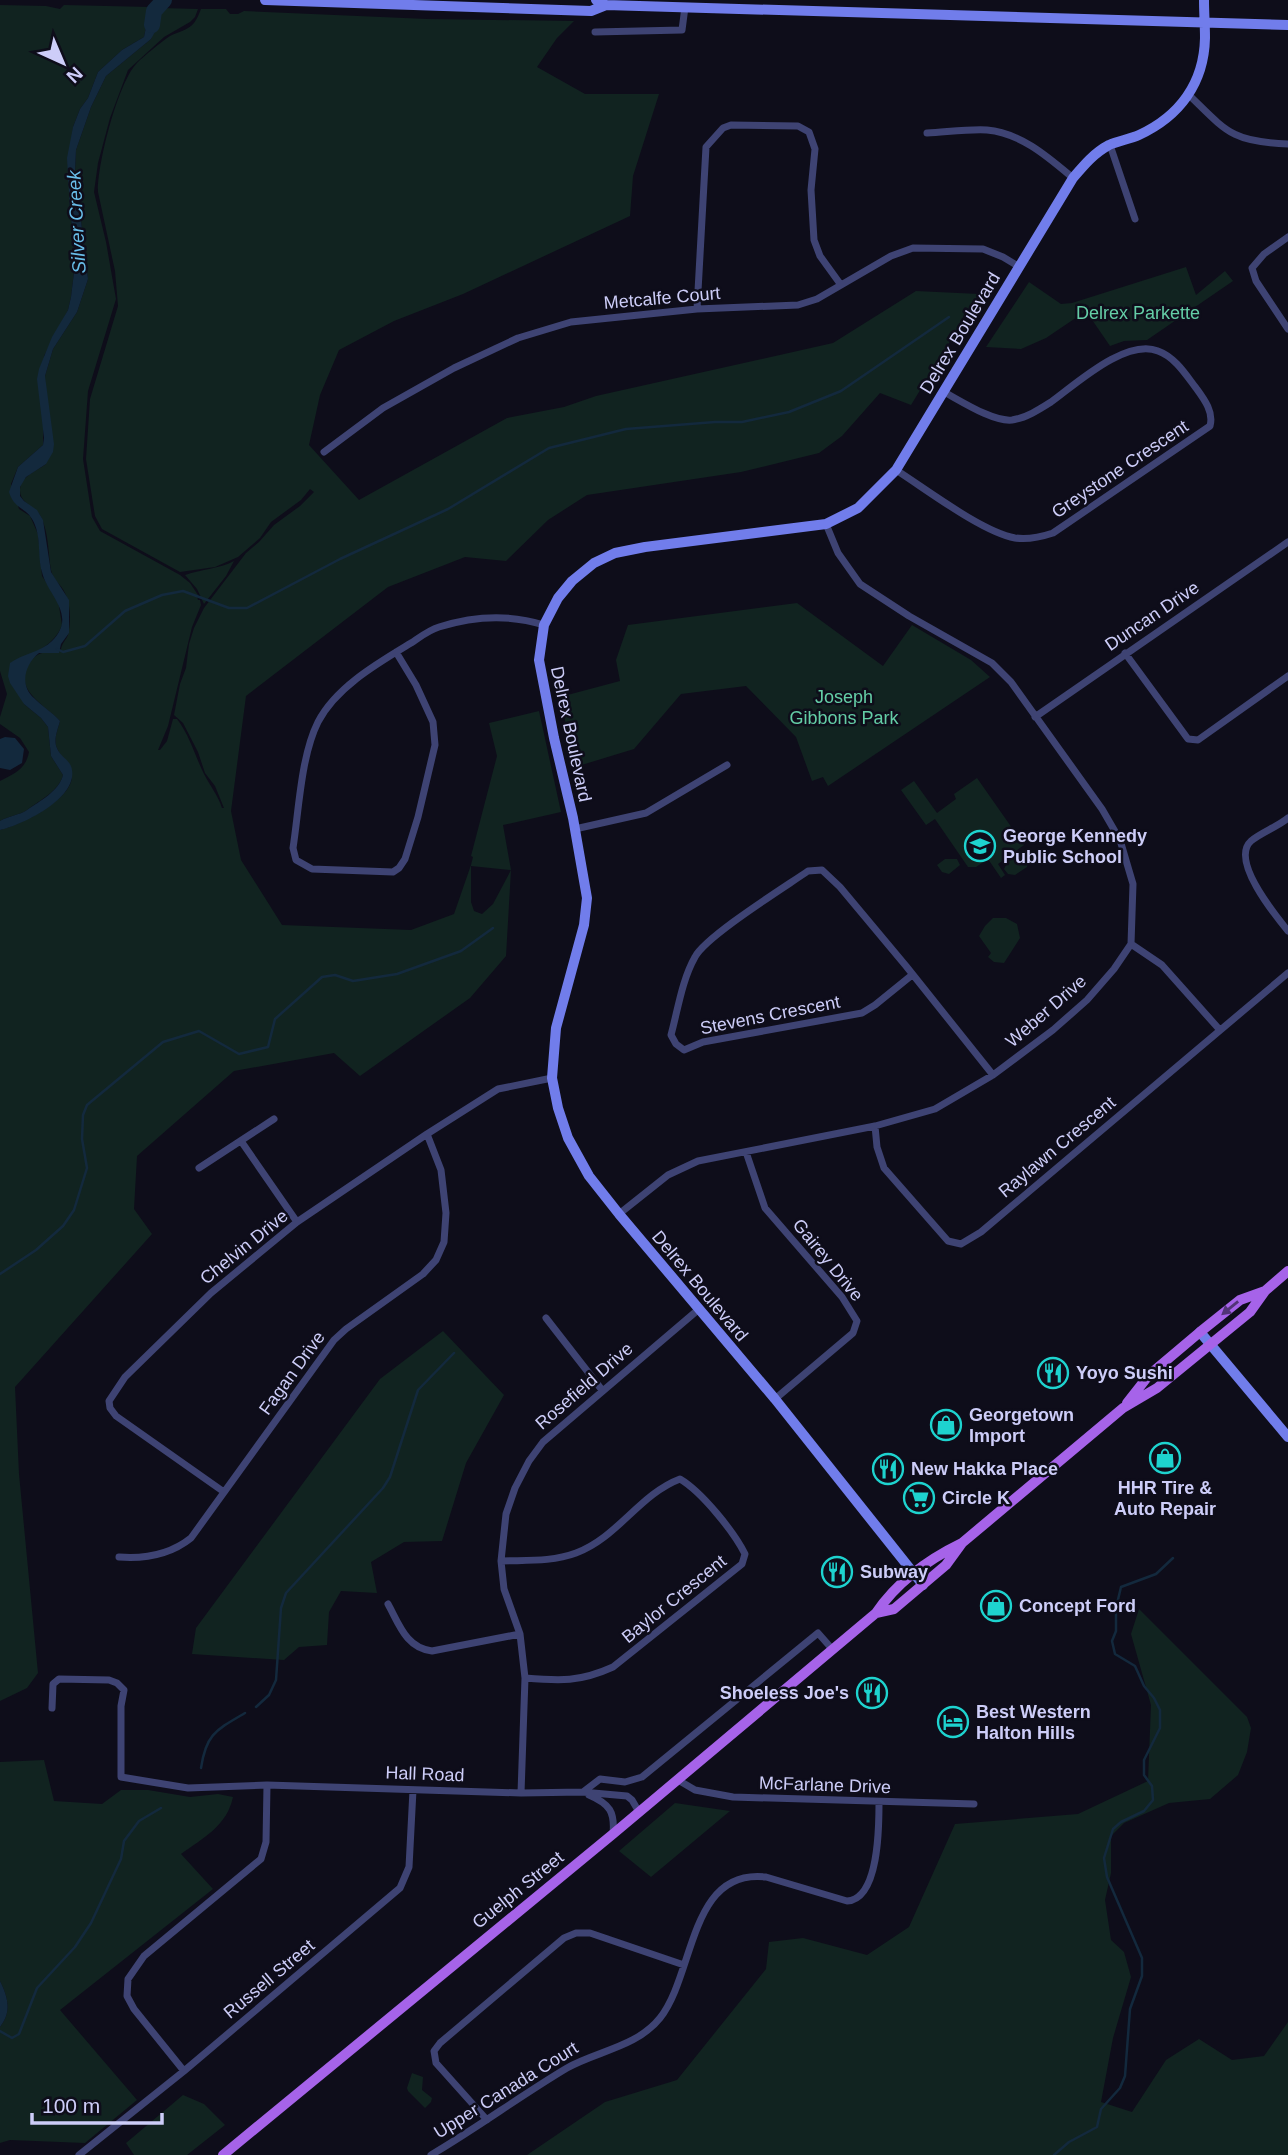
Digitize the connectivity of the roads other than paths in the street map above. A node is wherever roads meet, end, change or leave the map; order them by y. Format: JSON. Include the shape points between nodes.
{"nodes":[{"id":1,"x":265,"y":0,"type":"edge"},
{"id":2,"x":596,"y":0,"type":"edge"},
{"id":3,"x":1204,"y":0,"type":"edge"},
{"id":4,"x":719,"y":4,"type":"edge"},
{"id":5,"x":606,"y":5,"type":"junction"},
{"id":6,"x":685,"y":7,"type":"junction"},
{"id":7,"x":1204,"y":22,"type":"junction"},
{"id":8,"x":1288,"y":25,"type":"edge"},
{"id":9,"x":595,"y":32,"type":"dead end"},
{"id":10,"x":1189,"y":95,"type":"junction"},
{"id":11,"x":927,"y":133,"type":"dead end"},
{"id":12,"x":1288,"y":144,"type":"edge"},
{"id":13,"x":1110,"y":145,"type":"junction"},
{"id":14,"x":1073,"y":178,"type":"junction"},
{"id":15,"x":1135,"y":219,"type":"dead end"},
{"id":16,"x":1288,"y":237,"type":"edge"},
{"id":17,"x":1018,"y":266,"type":"junction"},
{"id":18,"x":841,"y":285,"type":"junction"},
{"id":19,"x":697,"y":309,"type":"junction"},
{"id":20,"x":1288,"y":329,"type":"edge"},
{"id":21,"x":943,"y":392,"type":"junction"},
{"id":22,"x":324,"y":452,"type":"dead end"},
{"id":23,"x":897,"y":470,"type":"junction"},
{"id":24,"x":825,"y":524,"type":"junction"},
{"id":25,"x":1288,"y":542,"type":"edge"},
{"id":26,"x":544,"y":625,"type":"junction"},
{"id":27,"x":396,"y":652,"type":"junction"},
{"id":28,"x":1125,"y":653,"type":"junction"},
{"id":29,"x":1288,"y":676,"type":"edge"},
{"id":30,"x":1035,"y":717,"type":"junction"},
{"id":31,"x":727,"y":765,"type":"dead end"},
{"id":32,"x":1288,"y":818,"type":"edge"},
{"id":33,"x":575,"y":830,"type":"junction"},
{"id":34,"x":1288,"y":931,"type":"edge"},
{"id":35,"x":1131,"y":944,"type":"junction"},
{"id":36,"x":1288,"y":973,"type":"edge"},
{"id":37,"x":912,"y":975,"type":"junction"},
{"id":38,"x":1219,"y":1029,"type":"junction"},
{"id":39,"x":993,"y":1075,"type":"junction"},
{"id":40,"x":552,"y":1078,"type":"junction"},
{"id":41,"x":274,"y":1119,"type":"dead end"},
{"id":42,"x":875,"y":1126,"type":"junction"},
{"id":43,"x":427,"y":1134,"type":"junction"},
{"id":44,"x":241,"y":1141,"type":"junction"},
{"id":45,"x":746,"y":1152,"type":"junction"},
{"id":46,"x":199,"y":1168,"type":"dead end"},
{"id":47,"x":619,"y":1214,"type":"junction"},
{"id":48,"x":298,"y":1222,"type":"junction"},
{"id":49,"x":1288,"y":1271,"type":"edge"},
{"id":50,"x":1265,"y":1291,"type":"junction"},
{"id":51,"x":699,"y":1309,"type":"junction"},
{"id":52,"x":546,"y":1318,"type":"dead end"},
{"id":53,"x":1200,"y":1332,"type":"junction"},
{"id":54,"x":1210,"y":1345,"type":"junction"},
{"id":55,"x":602,"y":1390,"type":"junction"},
{"id":56,"x":775,"y":1399,"type":"junction"},
{"id":57,"x":1123,"y":1408,"type":"junction"},
{"id":58,"x":1288,"y":1437,"type":"edge"},
{"id":59,"x":225,"y":1492,"type":"junction"},
{"id":60,"x":962,"y":1543,"type":"junction"},
{"id":61,"x":119,"y":1556,"type":"dead end"},
{"id":62,"x":501,"y":1561,"type":"junction"},
{"id":63,"x":914,"y":1574,"type":"junction"},
{"id":64,"x":923,"y":1585,"type":"junction"},
{"id":65,"x":388,"y":1604,"type":"dead end"},
{"id":66,"x":876,"y":1613,"type":"junction"},
{"id":67,"x":520,"y":1634,"type":"junction"},
{"id":68,"x":833,"y":1650,"type":"junction"},
{"id":69,"x":525,"y":1678,"type":"junction"},
{"id":70,"x":52,"y":1708,"type":"dead end"},
{"id":71,"x":678,"y":1780,"type":"junction"},
{"id":72,"x":267,"y":1785,"type":"junction"},
{"id":73,"x":413,"y":1790,"type":"junction"},
{"id":74,"x":582,"y":1792,"type":"junction"},
{"id":75,"x":521,"y":1793,"type":"junction"},
{"id":76,"x":879,"y":1803,"type":"junction"},
{"id":77,"x":974,"y":1804,"type":"dead end"},
{"id":78,"x":639,"y":1812,"type":"junction"},
{"id":79,"x":613,"y":1834,"type":"junction"},
{"id":80,"x":684,"y":1965,"type":"junction"},
{"id":81,"x":184,"y":2071,"type":"junction"},
{"id":82,"x":487,"y":2120,"type":"junction"},
{"id":83,"x":79,"y":2155,"type":"edge"},
{"id":84,"x":223,"y":2155,"type":"edge"},
{"id":85,"x":431,"y":2155,"type":"edge"}],
"edges":[{"from":1,"to":5,"type":"street","via":[[591,11]]},
{"from":2,"to":5,"type":"street"},
{"from":3,"to":7,"type":"street","name":"Delrex Boulevard"},
{"from":4,"to":6,"type":"street"},
{"from":4,"to":7,"type":"street"},
{"from":5,"to":6,"type":"street"},
{"from":6,"to":9,"type":"street","via":[[682,30]]},
{"from":7,"to":8,"type":"street"},
{"from":7,"to":10,"type":"street","name":"Delrex Boulevard","via":[[1203,58]]},
{"from":10,"to":12,"type":"street","via":[[1220,126],[1240,138]]},
{"from":10,"to":13,"type":"street","name":"Delrex Boulevard","via":[[1165,120]]},
{"from":11,"to":14,"type":"street","via":[[989,130],[1012,137],[1036,148]]},
{"from":13,"to":14,"type":"street","name":"Delrex Boulevard","via":[[1090,158]]},
{"from":13,"to":15,"type":"street"},
{"from":14,"to":17,"type":"street","name":"Delrex Boulevard"},
{"from":16,"to":20,"type":"street","via":[[1252,268]]},
{"from":17,"to":18,"type":"street","name":"Metcalfe Court","via":[[984,249],[913,247]]},
{"from":17,"to":21,"type":"street","name":"Delrex Boulevard"},
{"from":18,"to":19,"type":"street","name":"Metcalfe Court","via":[[798,305]]},
{"from":18,"to":19,"type":"street","via":[[814,240],[811,190],[815,149],[808,132],[798,126],[731,125],[706,147]]},
{"from":19,"to":22,"type":"street","name":"Metcalfe Court","via":[[571,322],[518,338],[383,408]]},
{"from":21,"to":23,"type":"street","name":"Delrex Boulevard"},
{"from":21,"to":23,"type":"street","name":"Greystone Crescent","via":[[996,418],[1012,420],[1045,405],[1118,355],[1136,349],[1158,351],[1180,366],[1212,417],[1210,426],[1053,533],[1035,538],[1001,534]]},
{"from":23,"to":24,"type":"street","name":"Delrex Boulevard","via":[[858,508]]},
{"from":24,"to":26,"type":"street","name":"Delrex Boulevard","via":[[615,553],[572,581]]},
{"from":24,"to":30,"type":"street","via":[[860,584],[992,663]]},
{"from":25,"to":28,"type":"street","name":"Duncan Drive"},
{"from":26,"to":27,"type":"street","via":[[515,617],[488,617],[437,627]]},
{"from":26,"to":33,"type":"street","name":"Delrex Boulevard","via":[[539,660]]},
{"from":27,"to":27,"type":"street","via":[[335,699],[309,743],[293,848],[296,860],[312,869],[393,872],[405,859],[435,745],[433,722]]},
{"from":28,"to":29,"type":"street","via":[[1188,739],[1198,740]]},
{"from":28,"to":30,"type":"street","name":"Duncan Drive"},
{"from":30,"to":35,"type":"street","via":[[1120,840],[1133,884]]},
{"from":31,"to":33,"type":"street","via":[[646,813]]},
{"from":32,"to":34,"type":"street","via":[[1250,842],[1244,853],[1269,908]]},
{"from":33,"to":40,"type":"street","name":"Delrex Boulevard","via":[[587,898],[556,1028]]},
{"from":35,"to":38,"type":"street","via":[[1162,965]]},
{"from":35,"to":39,"type":"street","name":"Weber Drive","via":[[1087,1000]]},
{"from":36,"to":38,"type":"street","name":"Raylawn Crescent"},
{"from":37,"to":37,"type":"street","name":"Stevens Crescent","via":[[840,887],[822,870],[808,871],[696,953],[671,1035],[684,1050],[703,1042],[862,1013]]},
{"from":37,"to":39,"type":"street","name":"Stevens Crescent"},
{"from":38,"to":42,"type":"street","name":"Raylawn Crescent","via":[[981,1232],[961,1244],[948,1241],[884,1168]]},
{"from":39,"to":42,"type":"street","name":"Weber Drive","via":[[935,1109]]},
{"from":40,"to":43,"type":"street","name":"Chelvin Drive","via":[[498,1089]]},
{"from":40,"to":47,"type":"street","name":"Delrex Boulevard","via":[[568,1138],[589,1176]]},
{"from":41,"to":44,"type":"street"},
{"from":42,"to":45,"type":"street","name":"Weber Drive"},
{"from":43,"to":48,"type":"street","name":"Chelvin Drive"},
{"from":43,"to":59,"type":"street","name":"Fagan Drive","via":[[441,1170],[446,1213],[436,1260],[334,1340]]},
{"from":44,"to":46,"type":"street"},
{"from":44,"to":48,"type":"street"},
{"from":45,"to":47,"type":"street","name":"Weber Drive","via":[[680,1168]]},
{"from":45,"to":56,"type":"street","name":"Gairey Drive","via":[[765,1209],[842,1297],[856,1321],[852,1333]]},
{"from":47,"to":51,"type":"street","name":"Delrex Boulevard"},
{"from":48,"to":59,"type":"street","name":"Chelvin Drive","via":[[211,1293],[125,1377],[109,1401],[116,1416]]},
{"from":49,"to":50,"type":"main road","name":"Guelph Street"},
{"from":50,"to":53,"type":"main road","name":"Guelph Street","one_way":true,"via":[[1240,1300]]},
{"from":50,"to":54,"type":"main road","name":"Guelph Street","via":[[1250,1312]]},
{"from":51,"to":55,"type":"street","name":"Rosefield Drive"},
{"from":51,"to":56,"type":"street","name":"Delrex Boulevard"},
{"from":52,"to":55,"type":"street"},
{"from":53,"to":54,"type":"street"},
{"from":53,"to":57,"type":"main road","name":"Guelph Street","via":[[1149,1375]]},
{"from":54,"to":57,"type":"main road","name":"Guelph Street","via":[[1157,1388]]},
{"from":54,"to":58,"type":"street"},
{"from":55,"to":62,"type":"street","name":"Rosefield Drive","via":[[543,1442],[529,1461],[506,1514]]},
{"from":56,"to":63,"type":"street","name":"Delrex Boulevard"},
{"from":57,"to":60,"type":"main road","name":"Guelph Street"},
{"from":59,"to":61,"type":"street","name":"Fagan Drive","via":[[191,1538],[178,1548],[138,1558]]},
{"from":60,"to":63,"type":"main road","name":"Guelph Street","via":[[938,1554]]},
{"from":60,"to":64,"type":"main road","name":"Guelph Street"},
{"from":62,"to":67,"type":"street","name":"Rosefield Drive","via":[[504,1588]]},
{"from":62,"to":69,"type":"street","name":"Baylor Crescent","via":[[578,1553],[601,1540],[665,1485],[680,1479],[692,1486],[746,1554],[742,1564],[614,1667],[590,1678]]},
{"from":63,"to":64,"type":"street","name":"Delrex Boulevard"},
{"from":63,"to":66,"type":"main road","name":"Guelph Street"},
{"from":64,"to":66,"type":"main road","name":"Guelph Street","via":[[894,1609]]},
{"from":65,"to":67,"type":"street","via":[[408,1640],[422,1650]]},
{"from":66,"to":68,"type":"main road","name":"Guelph Street"},
{"from":67,"to":69,"type":"street","name":"Rosefield Drive"},
{"from":68,"to":71,"type":"main road","name":"Guelph Street"},
{"from":68,"to":74,"type":"street","name":"Hall Road","via":[[818,1633],[642,1777],[625,1782],[600,1779]]},
{"from":69,"to":75,"type":"street","name":"Rosefield Drive"},
{"from":70,"to":72,"type":"street","name":"Hall Road","via":[[53,1684],[59,1679],[109,1680],[124,1690],[121,1777],[188,1788]]},
{"from":71,"to":76,"type":"street","name":"McFarlane Drive","via":[[695,1790],[733,1797]]},
{"from":71,"to":78,"type":"main road","name":"Guelph Street"},
{"from":72,"to":73,"type":"street","name":"Hall Road"},
{"from":72,"to":81,"type":"street","via":[[267,1842],[261,1859],[145,1956],[128,1979],[127,1996],[134,2009]]},
{"from":73,"to":75,"type":"street","name":"Hall Road"},
{"from":73,"to":81,"type":"street","name":"Russell Street","via":[[409,1867],[400,1888]]},
{"from":74,"to":75,"type":"street","name":"Hall Road"},
{"from":74,"to":78,"type":"street","name":"Hall Road","via":[[627,1796]]},
{"from":74,"to":79,"type":"street","via":[[610,1809]]},
{"from":76,"to":77,"type":"street","name":"McFarlane Drive"},
{"from":76,"to":80,"type":"street","name":"Upper Canada Court","via":[[877,1850],[860,1897],[847,1901],[766,1877],[736,1879],[708,1904]]},
{"from":78,"to":79,"type":"main road","name":"Guelph Street"},
{"from":79,"to":84,"type":"main road","name":"Guelph Street"},
{"from":80,"to":82,"type":"street","name":"Upper Canada Court","via":[[672,2001],[637,2039],[568,2068]]},
{"from":80,"to":82,"type":"street","via":[[590,1933],[564,1938],[434,2050],[436,2063]]},
{"from":81,"to":83,"type":"street","name":"Russell Street"},
{"from":82,"to":85,"type":"street","name":"Upper Canada Court"}]}
